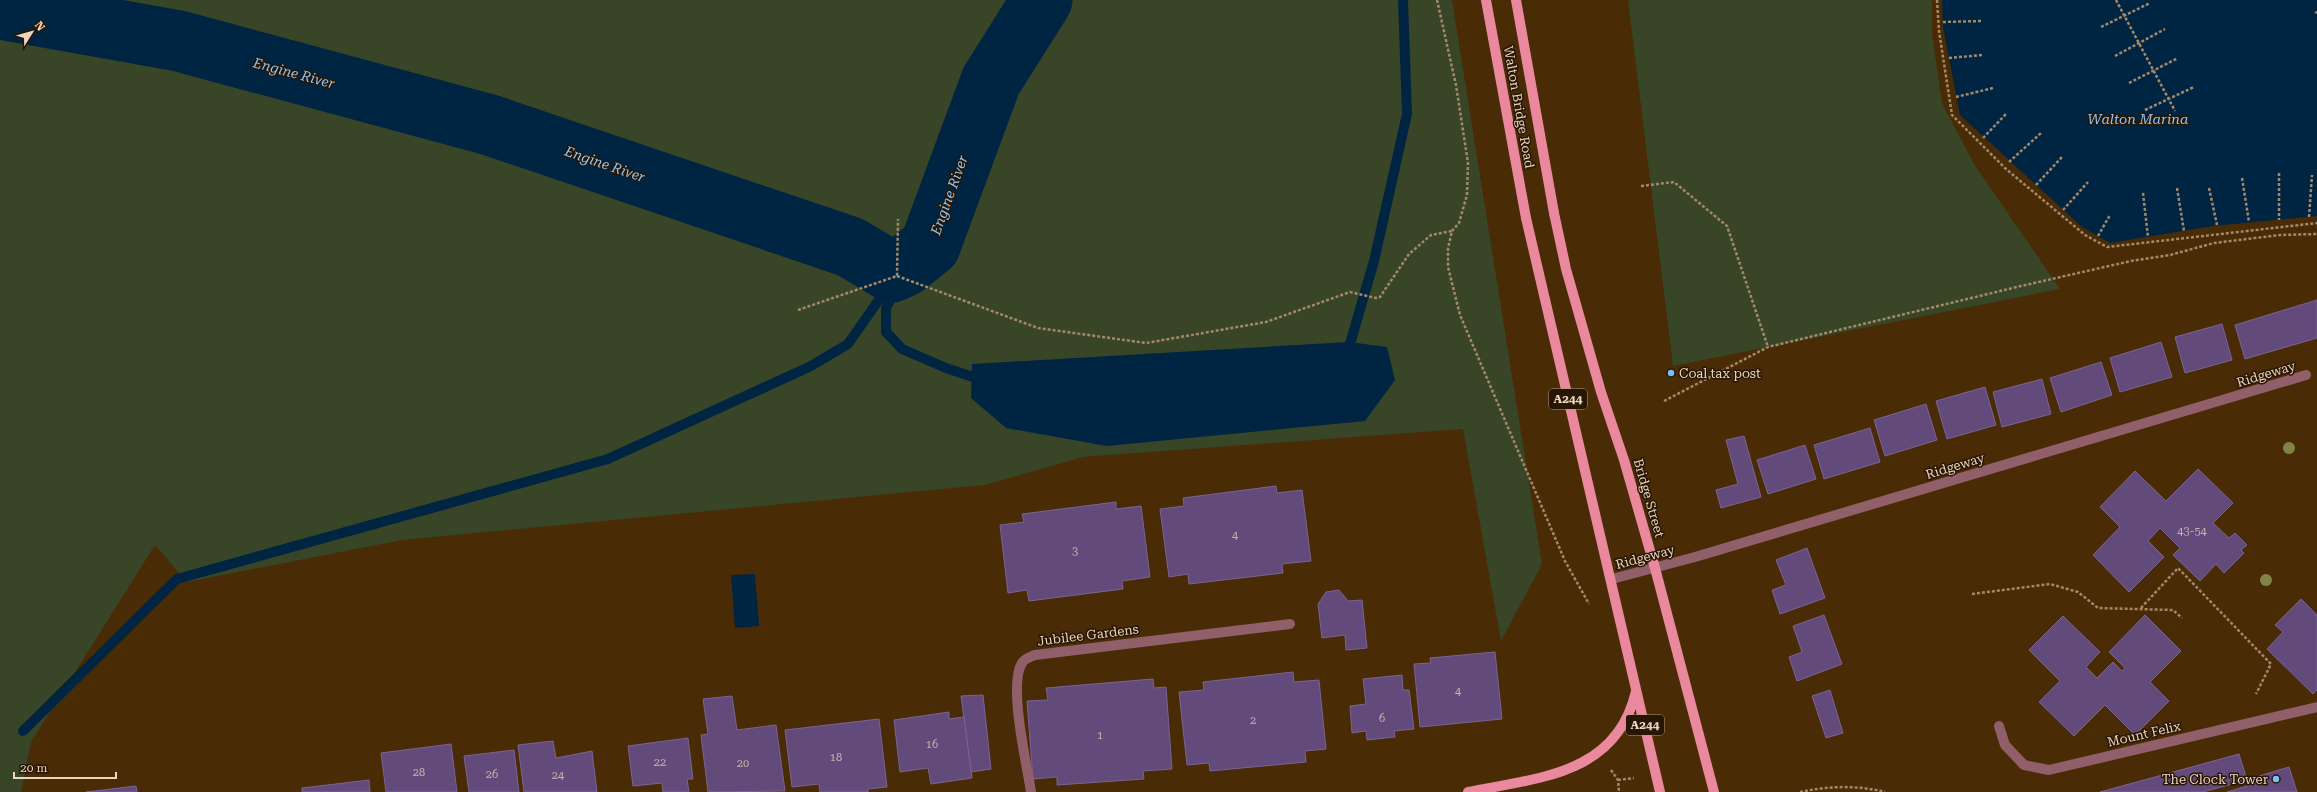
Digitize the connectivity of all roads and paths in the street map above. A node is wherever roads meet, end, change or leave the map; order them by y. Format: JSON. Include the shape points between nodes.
{"nodes":[{"id":1,"x":1437,"y":0,"type":"edge"},
{"id":2,"x":1486,"y":0,"type":"edge"},
{"id":3,"x":1516,"y":0,"type":"edge"},
{"id":4,"x":1937,"y":0,"type":"edge"},
{"id":5,"x":2116,"y":0,"type":"edge"},
{"id":6,"x":2150,"y":3,"type":"dead end"},
{"id":7,"x":2125,"y":15,"type":"junction"},
{"id":8,"x":1982,"y":21,"type":"dead end"},
{"id":9,"x":1943,"y":22,"type":"dead end"},
{"id":10,"x":2101,"y":28,"type":"dead end"},
{"id":11,"x":2165,"y":29,"type":"dead end"},
{"id":12,"x":2140,"y":43,"type":"junction"},
{"id":13,"x":1982,"y":55,"type":"dead end"},
{"id":14,"x":2115,"y":56,"type":"dead end"},
{"id":15,"x":1949,"y":58,"type":"dead end"},
{"id":16,"x":2178,"y":58,"type":"dead end"},
{"id":17,"x":2153,"y":70,"type":"junction"},
{"id":18,"x":2129,"y":83,"type":"dead end"},
{"id":19,"x":2194,"y":87,"type":"dead end"},
{"id":20,"x":1993,"y":88,"type":"dead end"},
{"id":21,"x":1956,"y":97,"type":"dead end"},
{"id":22,"x":2168,"y":99,"type":"junction"},
{"id":23,"x":2145,"y":110,"type":"dead end"},
{"id":24,"x":2175,"y":112,"type":"dead end"},
{"id":25,"x":2006,"y":114,"type":"dead end"},
{"id":26,"x":2041,"y":133,"type":"dead end"},
{"id":27,"x":1983,"y":138,"type":"dead end"},
{"id":28,"x":2062,"y":156,"type":"dead end"},
{"id":29,"x":2010,"y":162,"type":"dead end"},
{"id":30,"x":2279,"y":173,"type":"dead end"},
{"id":31,"x":2312,"y":175,"type":"dead end"},
{"id":32,"x":2242,"y":178,"type":"dead end"},
{"id":33,"x":2088,"y":182,"type":"dead end"},
{"id":34,"x":2036,"y":185,"type":"dead end"},
{"id":35,"x":1641,"y":186,"type":"dead end"},
{"id":36,"x":2177,"y":188,"type":"dead end"},
{"id":37,"x":2209,"y":188,"type":"dead end"},
{"id":38,"x":2143,"y":193,"type":"dead end"},
{"id":39,"x":2063,"y":210,"type":"dead end"},
{"id":40,"x":1554,"y":213,"type":"joint"},
{"id":41,"x":2110,"y":215,"type":"dead end"},
{"id":42,"x":2309,"y":217,"type":"dead end"},
{"id":43,"x":898,"y":219,"type":"dead end"},
{"id":44,"x":2279,"y":220,"type":"dead end"},
{"id":45,"x":2249,"y":222,"type":"dead end"},
{"id":46,"x":2317,"y":223,"type":"edge"},
{"id":47,"x":2217,"y":225,"type":"dead end"},
{"id":48,"x":1452,"y":231,"type":"junction"},
{"id":49,"x":2184,"y":231,"type":"dead end"},
{"id":50,"x":2317,"y":234,"type":"edge"},
{"id":51,"x":2098,"y":236,"type":"dead end"},
{"id":52,"x":2148,"y":237,"type":"dead end"},
{"id":53,"x":897,"y":276,"type":"junction"},
{"id":54,"x":798,"y":310,"type":"dead end"},
{"id":55,"x":1768,"y":347,"type":"junction"},
{"id":56,"x":2306,"y":375,"type":"dead end"},
{"id":57,"x":1664,"y":401,"type":"dead end"},
{"id":58,"x":1656,"y":568,"type":"junction"},
{"id":59,"x":1612,"y":579,"type":"junction"},
{"id":60,"x":1972,"y":594,"type":"dead end"},
{"id":61,"x":1588,"y":604,"type":"dead end"},
{"id":62,"x":2141,"y":608,"type":"junction"},
{"id":63,"x":2182,"y":618,"type":"dead end"},
{"id":64,"x":1290,"y":624,"type":"dead end"},
{"id":65,"x":1637,"y":689,"type":"junction"},
{"id":66,"x":2256,"y":694,"type":"dead end"},
{"id":67,"x":2317,"y":707,"type":"edge"},
{"id":68,"x":1998,"y":726,"type":"dead end"},
{"id":69,"x":1608,"y":765,"type":"dead end"},
{"id":70,"x":1641,"y":777,"type":"dead end"},
{"id":71,"x":1618,"y":780,"type":"junction"},
{"id":72,"x":1031,"y":792,"type":"edge"},
{"id":73,"x":1468,"y":792,"type":"edge"},
{"id":74,"x":1619,"y":792,"type":"edge"},
{"id":75,"x":1660,"y":792,"type":"edge"},
{"id":76,"x":1714,"y":792,"type":"edge"},
{"id":77,"x":1800,"y":792,"type":"edge"},
{"id":78,"x":1885,"y":792,"type":"edge"}],
"edges":[{"from":1,"to":48,"type":"path","via":[[1456,85],[1468,163],[1467,195],[1459,223]]},
{"from":2,"to":59,"type":"main road","name":"Walton Bridge Road","number":"A244","bridge":true,"via":[[1526,218],[1552,336]]},
{"from":3,"to":40,"type":"main road","name":"Walton Bridge Road","number":"A244","bridge":true},
{"from":4,"to":46,"type":"path","via":[[1939,31],[1952,115],[2006,169],[2085,235],[2107,247]]},
{"from":5,"to":7,"type":"path"},
{"from":6,"to":7,"type":"path"},
{"from":7,"to":10,"type":"path"},
{"from":7,"to":12,"type":"path"},
{"from":8,"to":9,"type":"path"},
{"from":11,"to":12,"type":"path"},
{"from":12,"to":14,"type":"path"},
{"from":12,"to":17,"type":"path"},
{"from":13,"to":15,"type":"path"},
{"from":16,"to":17,"type":"path"},
{"from":17,"to":18,"type":"path"},
{"from":17,"to":22,"type":"path"},
{"from":19,"to":22,"type":"path"},
{"from":20,"to":21,"type":"path"},
{"from":22,"to":23,"type":"path"},
{"from":22,"to":24,"type":"path"},
{"from":25,"to":27,"type":"path"},
{"from":26,"to":29,"type":"path"},
{"from":28,"to":34,"type":"path"},
{"from":30,"to":44,"type":"path"},
{"from":31,"to":42,"type":"path"},
{"from":32,"to":45,"type":"path"},
{"from":33,"to":39,"type":"path"},
{"from":35,"to":55,"type":"path","via":[[1674,182],[1727,226]]},
{"from":36,"to":49,"type":"path"},
{"from":37,"to":47,"type":"path"},
{"from":38,"to":52,"type":"path"},
{"from":40,"to":58,"type":"main road","name":"Bridge Street","number":"A244","via":[[1580,321]]},
{"from":41,"to":51,"type":"path"},
{"from":43,"to":53,"type":"path"},
{"from":48,"to":53,"type":"path","via":[[1431,235],[1409,254],[1380,297],[1350,292],[1266,322],[1146,343],[1038,328]]},
{"from":48,"to":61,"type":"path","via":[[1448,248],[1448,267],[1460,315],[1565,561]]},
{"from":50,"to":55,"type":"path","via":[[2280,235],[2214,243]]},
{"from":53,"to":54,"type":"path"},
{"from":55,"to":57,"type":"path"},
{"from":56,"to":58,"type":"street","name":"Ridgeway"},
{"from":58,"to":59,"type":"street","name":"Ridgeway"},
{"from":58,"to":76,"type":"main road","name":"Bridge Street","number":"A244"},
{"from":59,"to":65,"type":"main road","number":"A244"},
{"from":60,"to":62,"type":"path","via":[[2050,584],[2078,592],[2098,608]]},
{"from":62,"to":63,"type":"path","via":[[2173,610]]},
{"from":62,"to":66,"type":"path","via":[[2178,568],[2271,664]]},
{"from":64,"to":72,"type":"street","name":"Jubilee Gardens","via":[[1035,654],[1027,658],[1021,664],[1016,695]]},
{"from":65,"to":73,"type":"main road","via":[[1627,719],[1615,737],[1600,752],[1581,765],[1559,774]]},
{"from":65,"to":75,"type":"main road","number":"A244"},
{"from":67,"to":68,"type":"street","name":"Mount Felix","via":[[2049,770],[2024,764],[2005,745]]},
{"from":69,"to":71,"type":"path"},
{"from":70,"to":71,"type":"path"},
{"from":71,"to":74,"type":"path"},
{"from":77,"to":78,"type":"path","via":[[1818,788],[1863,787]]}]}
